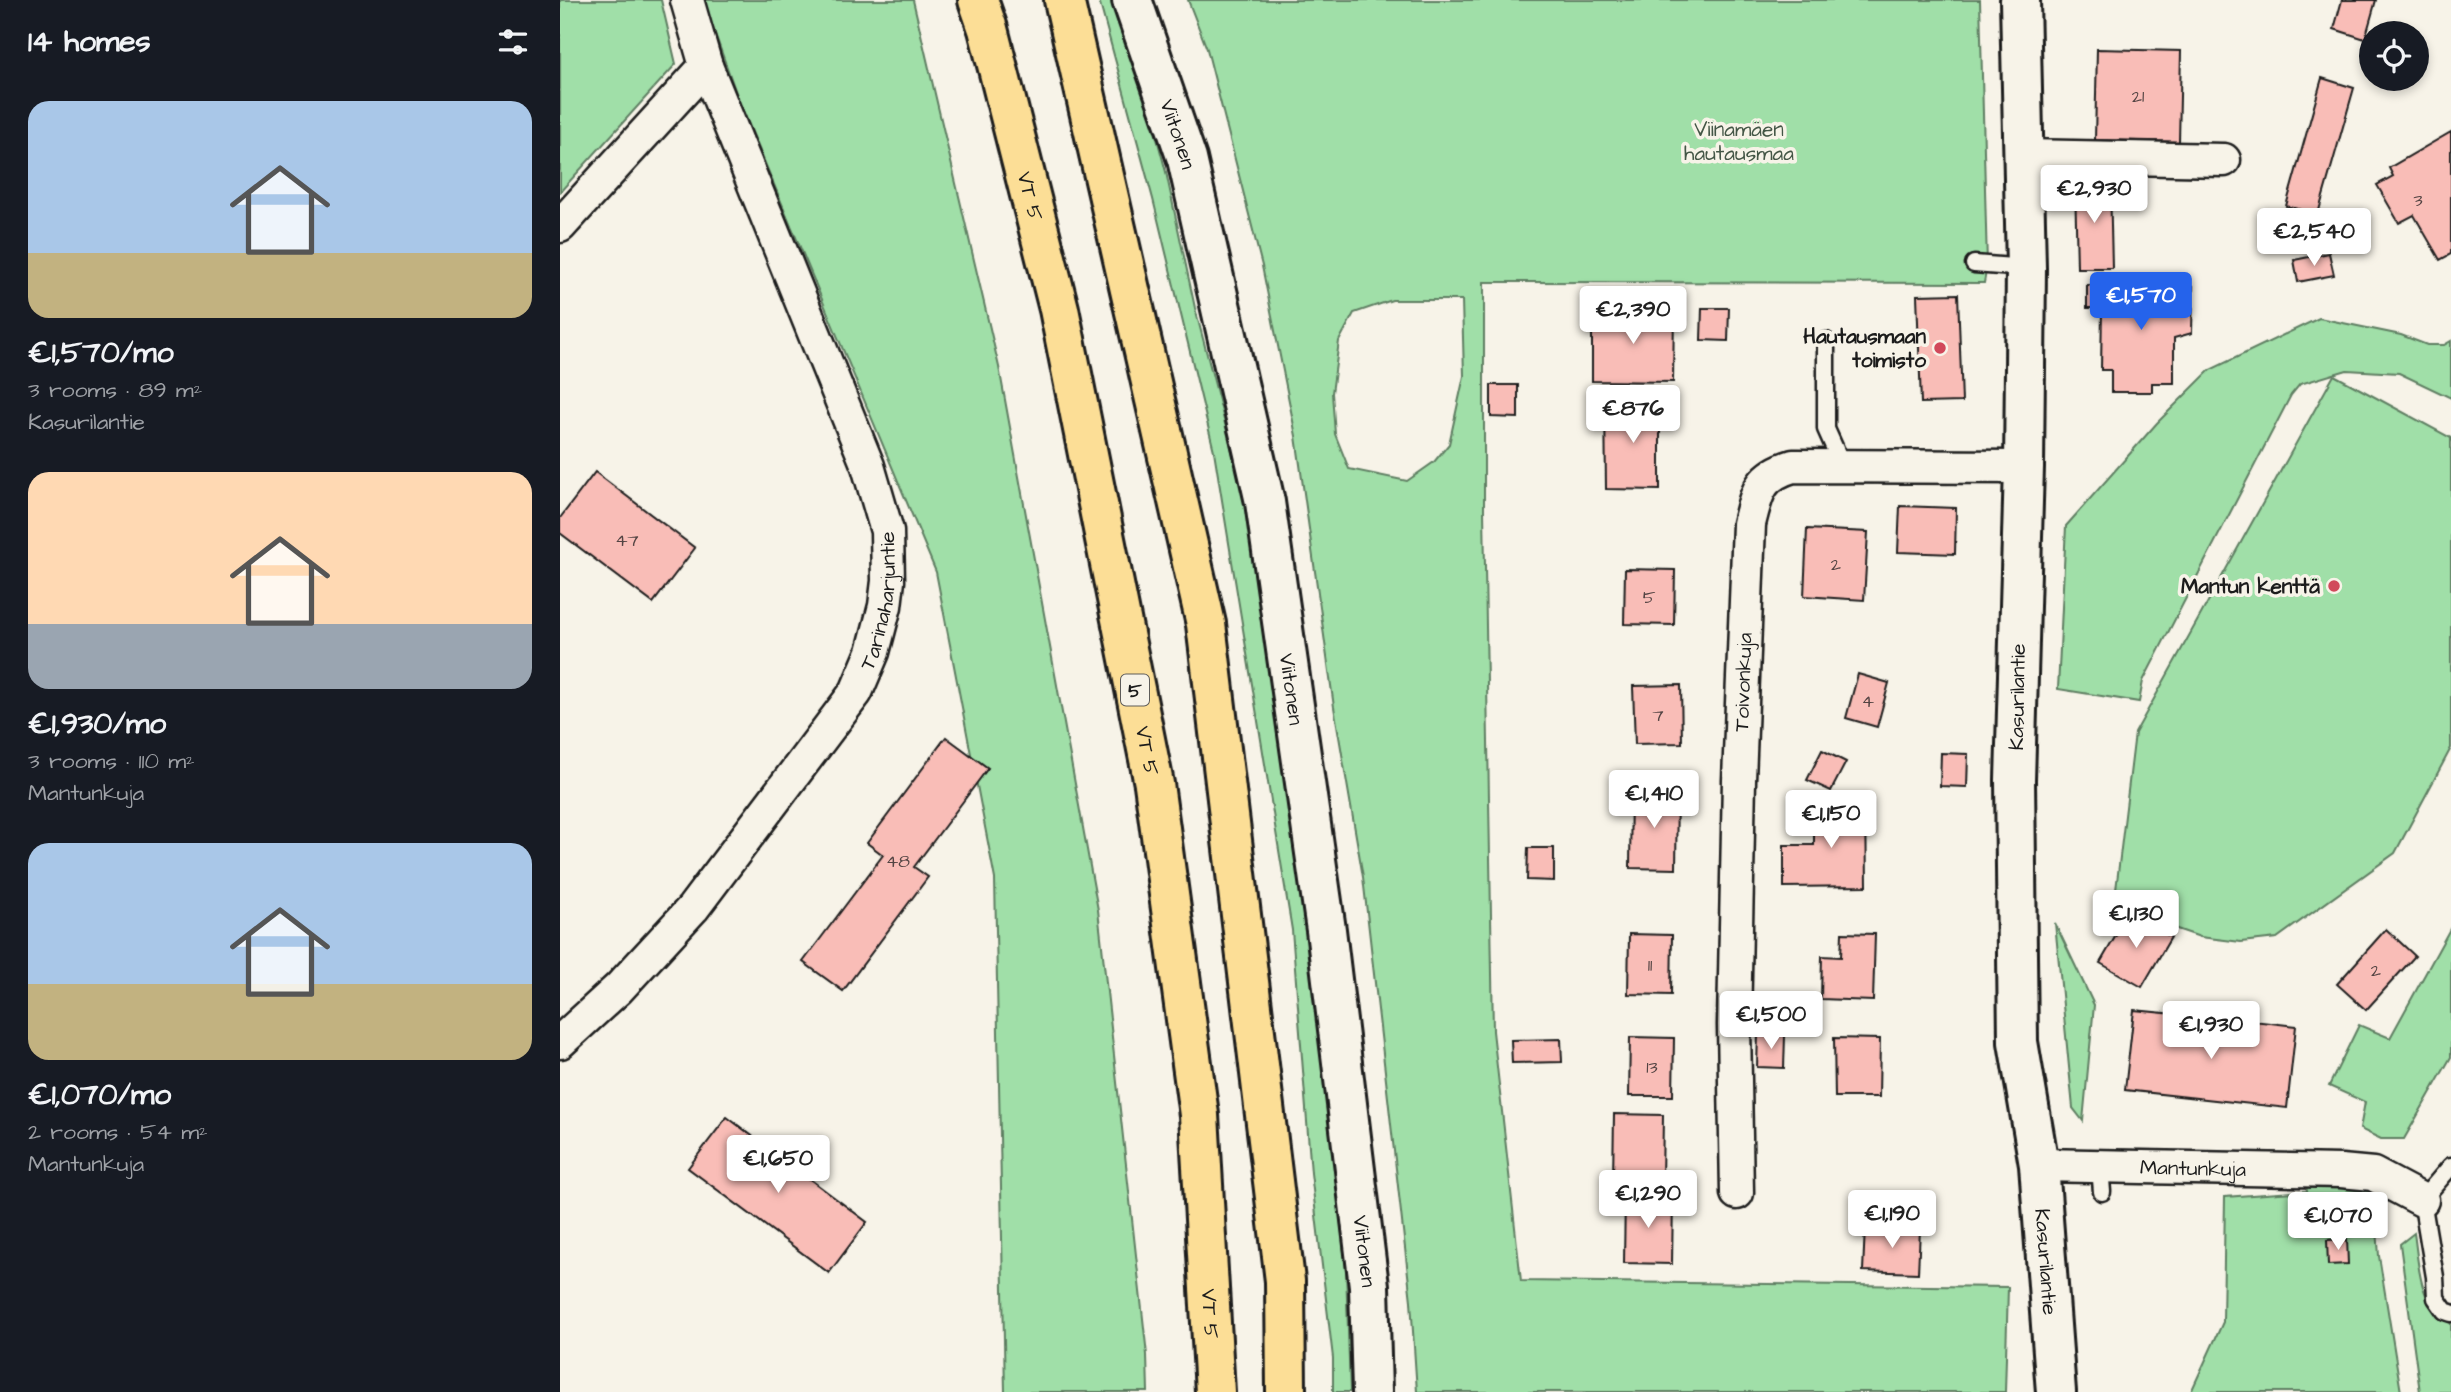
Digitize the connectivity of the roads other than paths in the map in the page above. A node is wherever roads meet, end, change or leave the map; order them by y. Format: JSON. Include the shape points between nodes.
{"nodes":[{"id":1,"x":687,"y":0,"type":"edge"},
{"id":2,"x":978,"y":0,"type":"edge"},
{"id":3,"x":1064,"y":0,"type":"edge"},
{"id":4,"x":1132,"y":0,"type":"edge"},
{"id":5,"x":2020,"y":0,"type":"edge"},
{"id":6,"x":706,"y":66,"type":"junction"},
{"id":7,"x":2022,"y":156,"type":"junction"},
{"id":8,"x":2224,"y":160,"type":"dead end"},
{"id":9,"x":560,"y":226,"type":"edge"},
{"id":10,"x":1974,"y":264,"type":"dead end"},
{"id":11,"x":2026,"y":268,"type":"junction"},
{"id":12,"x":1826,"y":341,"type":"dead end"},
{"id":13,"x":1843,"y":467,"type":"junction"},
{"id":14,"x":2024,"y":467,"type":"junction"},
{"id":15,"x":560,"y":1042,"type":"edge"},
{"id":16,"x":2039,"y":1165,"type":"junction"},
{"id":17,"x":2451,"y":1166,"type":"edge"},
{"id":18,"x":1737,"y":1193,"type":"dead end"},
{"id":19,"x":2422,"y":1200,"type":"junction"},
{"id":20,"x":2451,"y":1313,"type":"edge"},
{"id":21,"x":1215,"y":1392,"type":"edge"},
{"id":22,"x":1286,"y":1392,"type":"edge"},
{"id":23,"x":1372,"y":1392,"type":"edge"},
{"id":24,"x":2056,"y":1392,"type":"edge"}],
"edges":[{"from":1,"to":6,"type":"street","name":"Tarinaharjuntie"},
{"from":2,"to":21,"type":"highway","name":"VT 5","number":"5","via":[[1059,309],[1154,784],[1199,1115]]},
{"from":3,"to":22,"type":"highway","via":[[1206,624],[1285,1281]]},
{"from":4,"to":23,"type":"main road","name":"Viitonen","via":[[1187,159],[1265,502],[1326,930],[1369,1286]]},
{"from":5,"to":7,"type":"main road","name":"Kasurilantie"},
{"from":6,"to":9,"type":"street"},
{"from":6,"to":15,"type":"street","name":"Tarinaharjuntie","via":[[868,466],[887,531],[885,606],[856,692],[693,908],[620,988]]},
{"from":7,"to":8,"type":"street"},
{"from":7,"to":11,"type":"main road","name":"Kasurilantie"},
{"from":10,"to":11,"type":"lane"},
{"from":11,"to":14,"type":"main road","name":"Kasurilantie"},
{"from":12,"to":13,"type":"lane","via":[[1826,429]]},
{"from":13,"to":14,"type":"street","name":"Toivonkuja"},
{"from":13,"to":18,"type":"street","name":"Toivonkuja","via":[[1793,466],[1776,471],[1757,494],[1749,524],[1734,1012]]},
{"from":14,"to":16,"type":"main road","name":"Kasurilantie","via":[[2015,924],[2018,1042]]},
{"from":16,"to":19,"type":"street","name":"Mantunkuja","via":[[2101,1179],[2373,1174]]},
{"from":16,"to":24,"type":"main road","name":"Kasurilantie"},
{"from":17,"to":19,"type":"lane"},
{"from":19,"to":20,"type":"lane","via":[[2436,1298]]}]}
